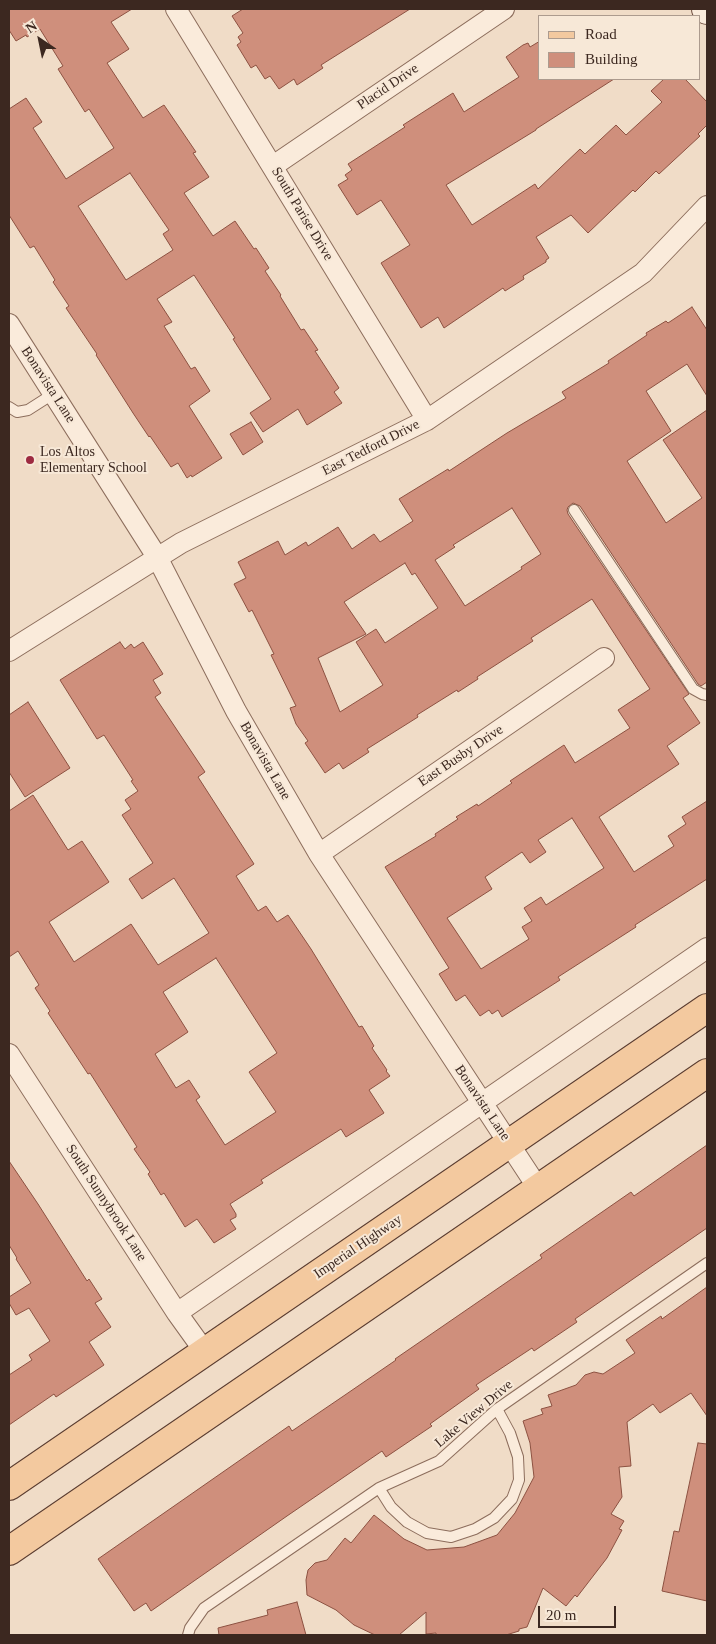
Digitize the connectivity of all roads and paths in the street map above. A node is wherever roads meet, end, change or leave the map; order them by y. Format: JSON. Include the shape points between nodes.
{"nodes":[{"id":1,"x":176,"y":9,"type":"edge"},
{"id":2,"x":504,"y":9,"type":"edge"},
{"id":3,"x":273,"y":166,"type":"junction"},
{"id":4,"x":707,"y":206,"type":"edge"},
{"id":5,"x":9,"y":324,"type":"edge"},
{"id":6,"x":54,"y":394,"type":"junction"},
{"id":7,"x":9,"y":408,"type":"edge"},
{"id":8,"x":427,"y":420,"type":"junction"},
{"id":9,"x":574,"y":510,"type":"dead end"},
{"id":10,"x":157,"y":557,"type":"junction"},
{"id":11,"x":9,"y":651,"type":"edge"},
{"id":12,"x":604,"y":658,"type":"dead end"},
{"id":13,"x":707,"y":695,"type":"edge"},
{"id":14,"x":319,"y":854,"type":"junction"},
{"id":15,"x":707,"y":948,"type":"edge"},
{"id":16,"x":707,"y":1010,"type":"edge"},
{"id":17,"x":9,"y":1054,"type":"edge"},
{"id":18,"x":707,"y":1073,"type":"edge"},
{"id":19,"x":481,"y":1104,"type":"junction"},
{"id":20,"x":508,"y":1144,"type":"junction"},
{"id":21,"x":538,"y":1188,"type":"junction"},
{"id":22,"x":707,"y":1263,"type":"edge"},
{"id":23,"x":177,"y":1313,"type":"junction"},
{"id":24,"x":205,"y":1352,"type":"junction"},
{"id":25,"x":497,"y":1410,"type":"junction"},
{"id":26,"x":9,"y":1486,"type":"edge"},
{"id":27,"x":378,"y":1488,"type":"junction"},
{"id":28,"x":9,"y":1551,"type":"edge"},
{"id":29,"x":188,"y":1635,"type":"edge"}],
"edges":[{"from":1,"to":3,"type":"street","name":"South Parise Drive"},
{"from":2,"to":3,"type":"street","name":"Placid Drive"},
{"from":3,"to":8,"type":"street","name":"South Parise Drive"},
{"from":4,"to":8,"type":"street","name":"East Tedford Drive","via":[[643,273]]},
{"from":5,"to":6,"type":"street","name":"Bonavista Lane"},
{"from":6,"to":7,"type":"lane","via":[[28,410],[17,412]]},
{"from":6,"to":10,"type":"street","name":"Bonavista Lane"},
{"from":8,"to":10,"type":"street","name":"East Tedford Drive"},
{"from":9,"to":13,"type":"lane","via":[[693,689]]},
{"from":10,"to":11,"type":"street","name":"East Tedford Drive"},
{"from":10,"to":14,"type":"street","name":"Bonavista Lane","via":[[236,711]]},
{"from":12,"to":14,"type":"street","name":"East Busby Drive"},
{"from":14,"to":19,"type":"street","name":"Bonavista Lane"},
{"from":15,"to":19,"type":"street"},
{"from":16,"to":20,"type":"main road","name":"Imperial Highway"},
{"from":17,"to":23,"type":"street","name":"South Sunnybrook Lane"},
{"from":18,"to":21,"type":"main road"},
{"from":19,"to":20,"type":"street","name":"Bonavista Lane"},
{"from":19,"to":23,"type":"street"},
{"from":20,"to":21,"type":"street","name":"Bonavista Lane"},
{"from":20,"to":24,"type":"main road","name":"Imperial Highway"},
{"from":21,"to":28,"type":"main road"},
{"from":22,"to":25,"type":"lane","name":"Lake View Drive"},
{"from":23,"to":24,"type":"street","name":"South Sunnybrook Lane"},
{"from":24,"to":26,"type":"main road","name":"Imperial Highway"},
{"from":25,"to":27,"type":"lane","name":"Lake View Drive","via":[[439,1461]]},
{"from":25,"to":27,"type":"lane","via":[[518,1457],[519,1480],[512,1499],[494,1518],[475,1530],[451,1537],[427,1533],[407,1522]]},
{"from":27,"to":29,"type":"lane","name":"Lake View Drive","via":[[204,1608]]}]}
